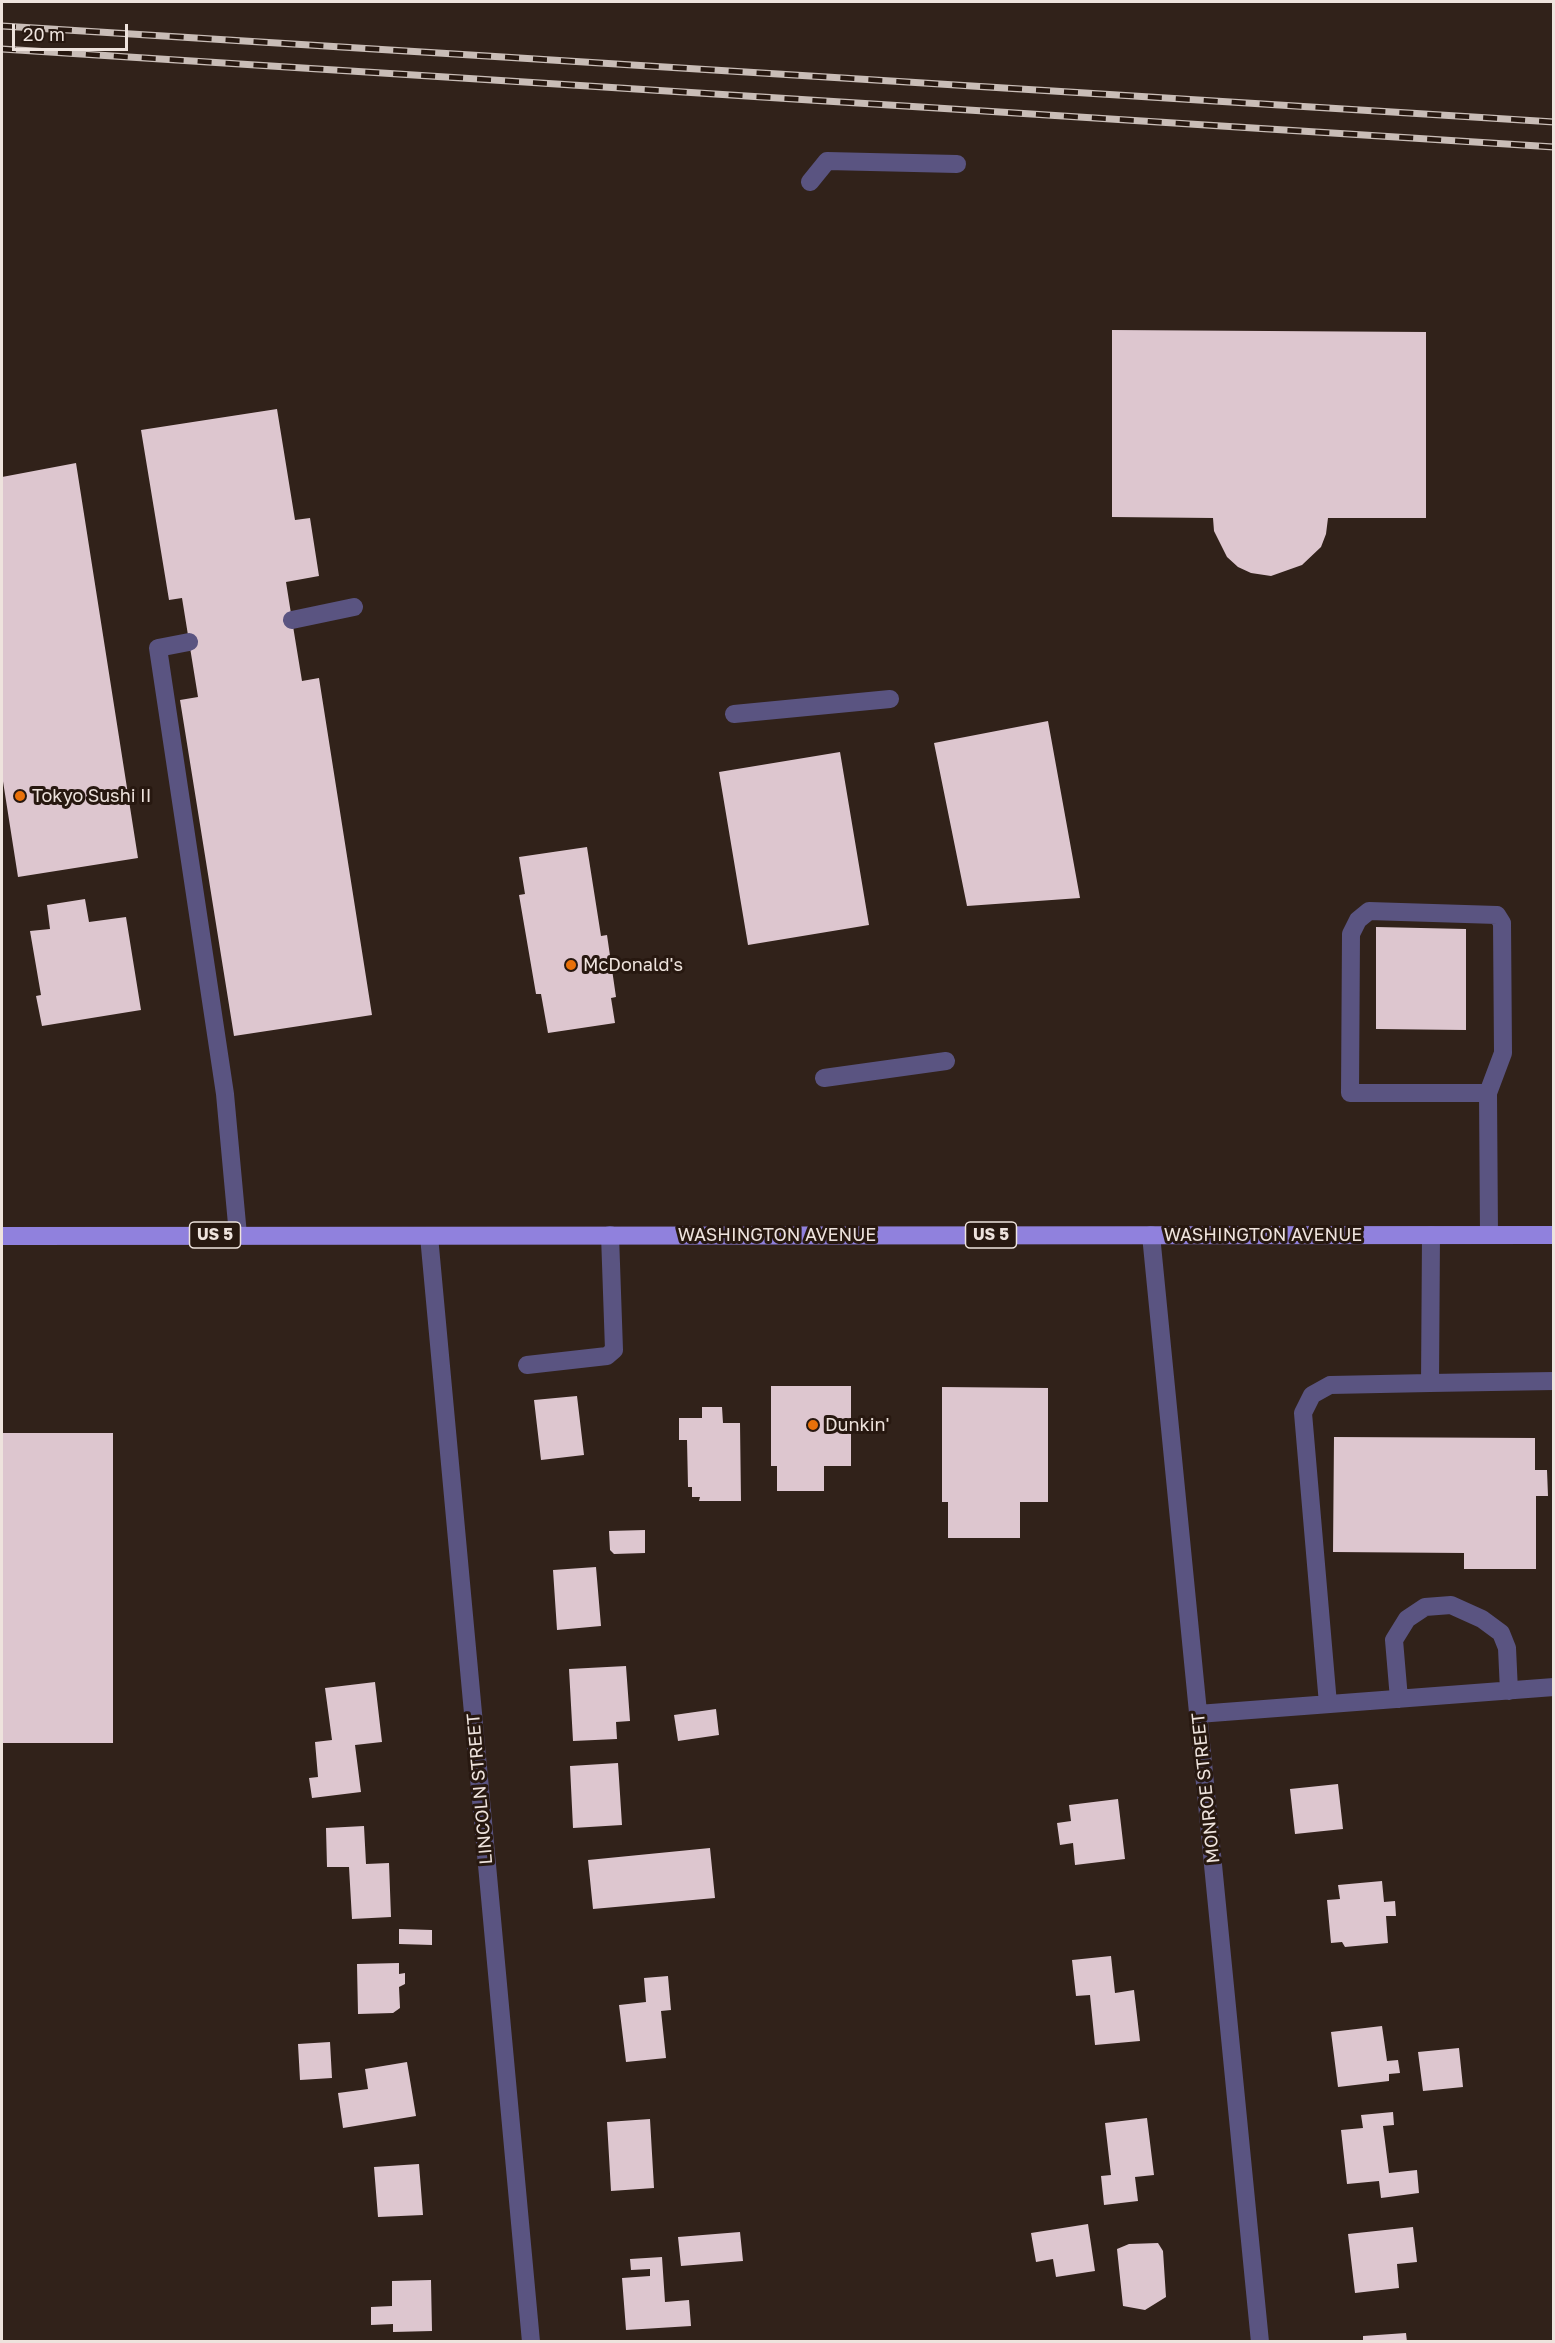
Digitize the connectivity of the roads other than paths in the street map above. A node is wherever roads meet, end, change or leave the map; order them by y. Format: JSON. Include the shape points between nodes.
{"nodes":[{"id":1,"x":957,"y":164,"type":"dead end"},
{"id":2,"x":810,"y":182,"type":"dead end"},
{"id":3,"x":354,"y":607,"type":"dead end"},
{"id":4,"x":292,"y":620,"type":"dead end"},
{"id":5,"x":189,"y":642,"type":"dead end"},
{"id":6,"x":890,"y":699,"type":"dead end"},
{"id":7,"x":734,"y":714,"type":"dead end"},
{"id":8,"x":946,"y":1061,"type":"dead end"},
{"id":9,"x":824,"y":1078,"type":"dead end"},
{"id":10,"x":1488,"y":1093,"type":"junction"},
{"id":11,"x":238,"y":1235,"type":"junction"},
{"id":12,"x":610,"y":1235,"type":"junction"},
{"id":13,"x":1151,"y":1235,"type":"junction"},
{"id":14,"x":1431,"y":1235,"type":"junction"},
{"id":15,"x":1489,"y":1235,"type":"junction"},
{"id":16,"x":1554,"y":1235,"type":"edge"},
{"id":17,"x":2,"y":1236,"type":"edge"},
{"id":18,"x":429,"y":1236,"type":"junction"},
{"id":19,"x":527,"y":1365,"type":"dead end"},
{"id":20,"x":1554,"y":1382,"type":"edge"},
{"id":21,"x":1430,"y":1383,"type":"junction"},
{"id":22,"x":1554,"y":1687,"type":"edge"},
{"id":23,"x":1509,"y":1691,"type":"junction"},
{"id":24,"x":1399,"y":1699,"type":"junction"},
{"id":25,"x":1328,"y":1704,"type":"junction"},
{"id":26,"x":1198,"y":1714,"type":"junction"},
{"id":27,"x":531,"y":2342,"type":"edge"},
{"id":28,"x":1260,"y":2342,"type":"edge"}],
"edges":[{"from":1,"to":2,"type":"street","via":[[827,161]]},
{"from":3,"to":4,"type":"street"},
{"from":5,"to":11,"type":"street","via":[[158,648],[225,1094]]},
{"from":6,"to":7,"type":"street"},
{"from":8,"to":9,"type":"street"},
{"from":10,"to":10,"type":"street","via":[[1503,1053],[1502,923],[1497,915],[1369,911],[1358,920],[1351,934],[1350,1093]]},
{"from":10,"to":15,"type":"street"},
{"from":11,"to":17,"type":"main road","name":"WASHINGTON AVENUE","number":"US 5"},
{"from":11,"to":18,"type":"main road","name":"WASHINGTON AVENUE","number":"US 5"},
{"from":12,"to":13,"type":"main road","name":"WASHINGTON AVENUE","number":"US 5"},
{"from":12,"to":18,"type":"main road","name":"WASHINGTON AVENUE","number":"US 5"},
{"from":12,"to":19,"type":"street","via":[[614,1350],[607,1356]]},
{"from":13,"to":14,"type":"main road","name":"WASHINGTON AVENUE","number":"US 5"},
{"from":13,"to":26,"type":"street","name":"MONROE STREET"},
{"from":14,"to":15,"type":"main road","name":"WASHINGTON AVENUE","number":"US 5"},
{"from":14,"to":21,"type":"street"},
{"from":15,"to":16,"type":"main road","name":"WASHINGTON AVENUE","number":"US 5"},
{"from":18,"to":27,"type":"street","name":"LINCOLN STREET"},
{"from":20,"to":21,"type":"street"},
{"from":21,"to":25,"type":"street","via":[[1330,1385],[1312,1395],[1303,1413]]},
{"from":22,"to":23,"type":"street"},
{"from":23,"to":24,"type":"street"},
{"from":23,"to":24,"type":"street","via":[[1507,1648],[1501,1633],[1451,1605],[1425,1607],[1407,1619],[1394,1640]]},
{"from":24,"to":25,"type":"street"},
{"from":25,"to":26,"type":"street"},
{"from":26,"to":28,"type":"street","name":"MONROE STREET"}]}
